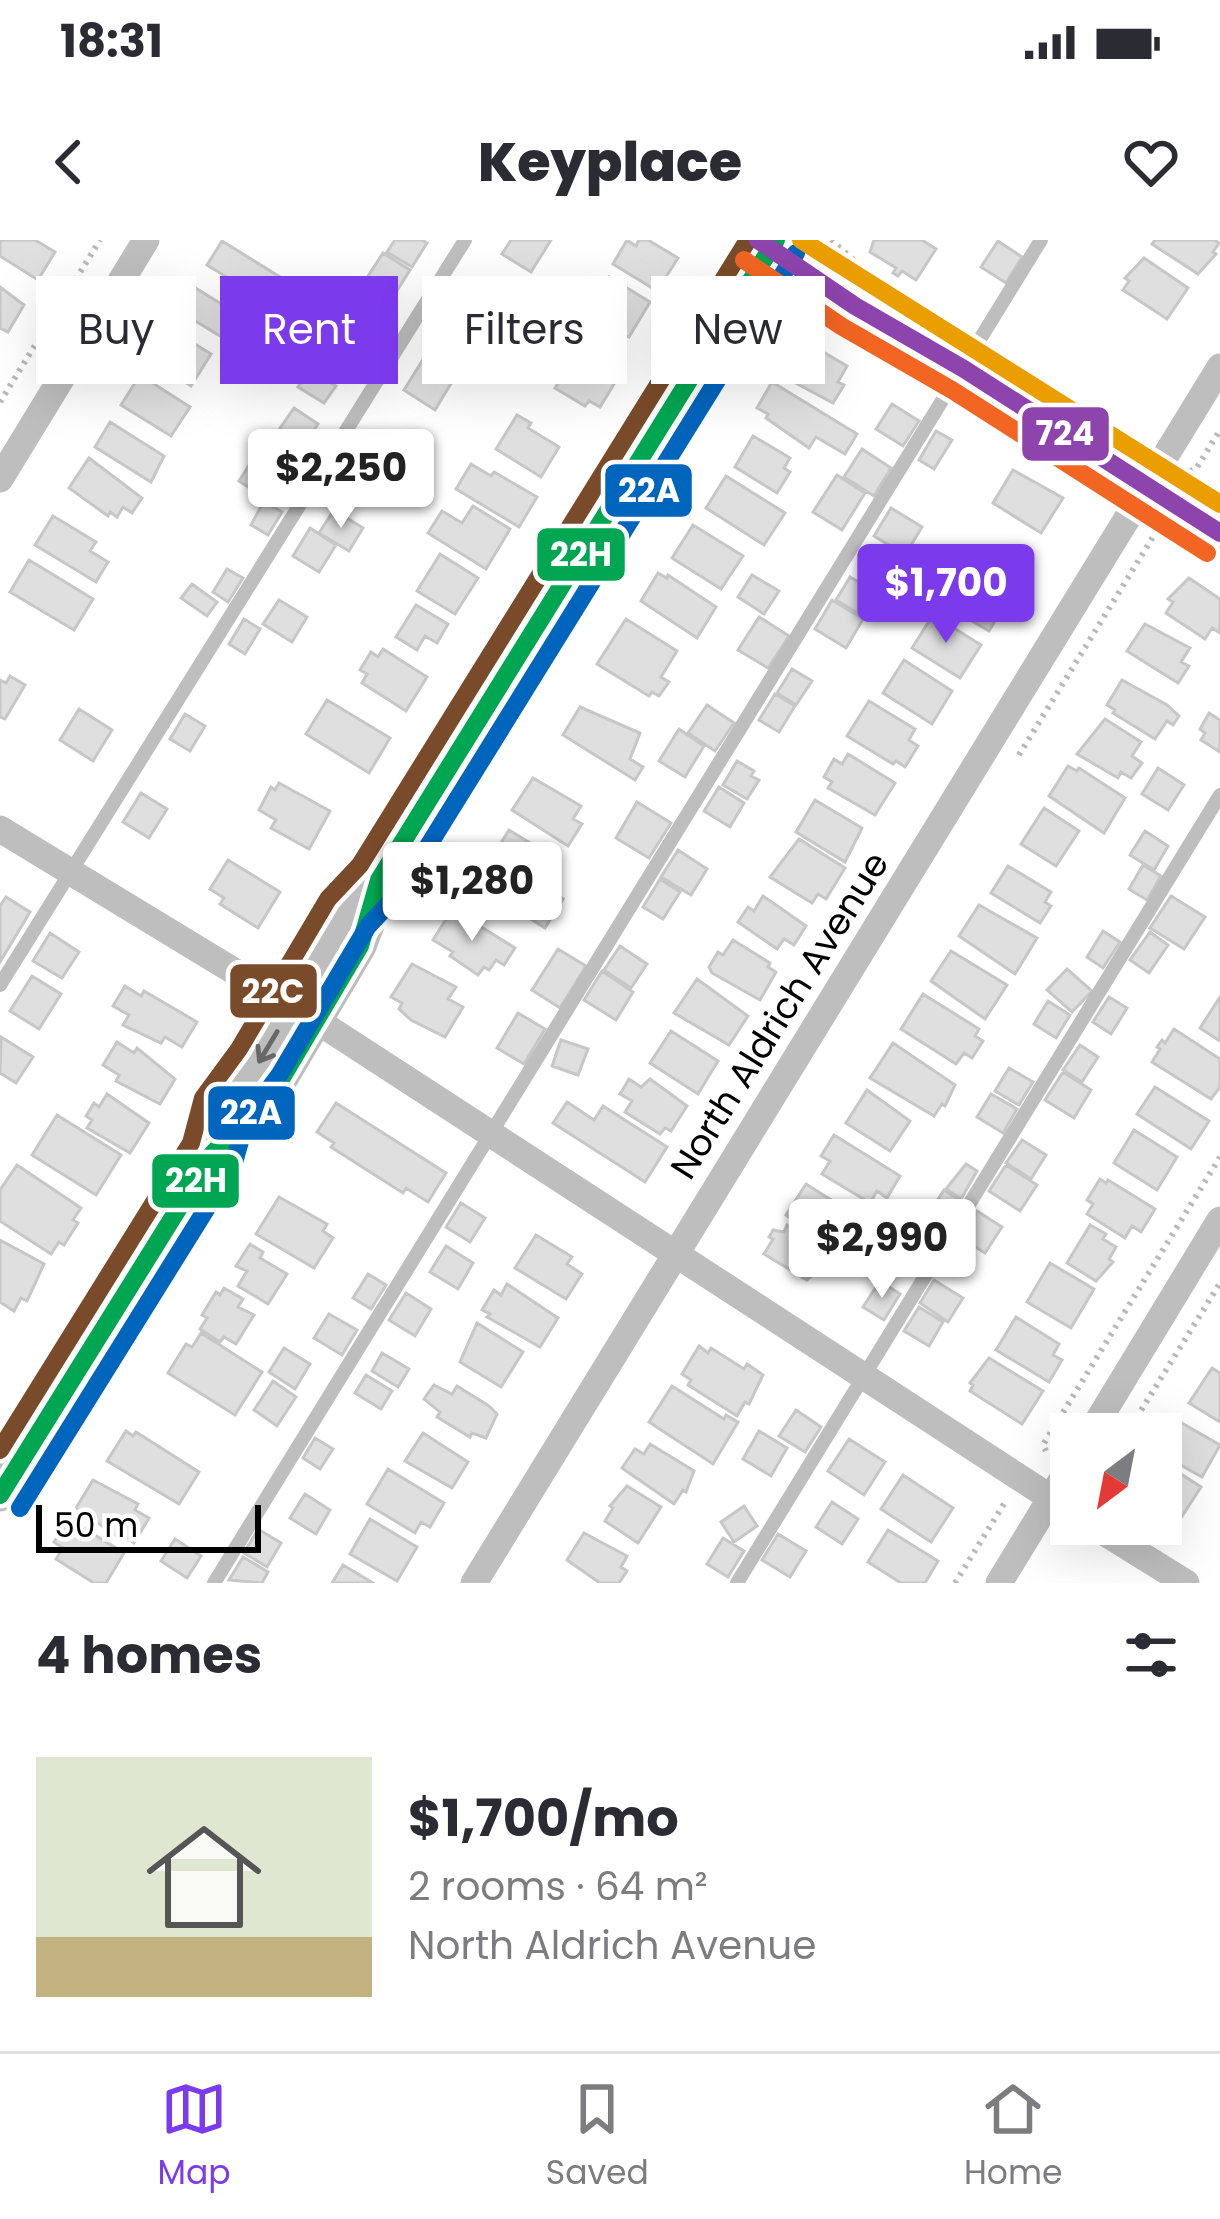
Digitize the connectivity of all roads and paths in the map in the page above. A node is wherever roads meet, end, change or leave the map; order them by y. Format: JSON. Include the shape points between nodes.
{"nodes":[{"id":1,"x":100,"y":240,"type":"edge"},
{"id":2,"x":146,"y":240,"type":"edge"},
{"id":3,"x":465,"y":240,"type":"edge"},
{"id":4,"x":1041,"y":240,"type":"edge"},
{"id":5,"x":768,"y":243,"type":"edge"},
{"id":6,"x":1220,"y":367,"type":"edge"},
{"id":7,"x":964,"y":369,"type":"junction"},
{"id":8,"x":0,"y":401,"type":"edge"},
{"id":9,"x":1220,"y":430,"type":"edge"},
{"id":10,"x":1190,"y":471,"type":"dead end"},
{"id":11,"x":0,"y":478,"type":"edge"},
{"id":12,"x":1147,"y":486,"type":"junction"},
{"id":13,"x":1220,"y":533,"type":"edge"},
{"id":14,"x":1220,"y":795,"type":"edge"},
{"id":15,"x":0,"y":830,"type":"edge"},
{"id":16,"x":70,"y":872,"type":"junction"},
{"id":17,"x":0,"y":985,"type":"edge"},
{"id":18,"x":304,"y":1014,"type":"junction"},
{"id":19,"x":490,"y":1136,"type":"junction"},
{"id":20,"x":1220,"y":1157,"type":"edge"},
{"id":21,"x":1220,"y":1220,"type":"edge"},
{"id":22,"x":674,"y":1254,"type":"junction"},
{"id":23,"x":1220,"y":1283,"type":"edge"},
{"id":24,"x":863,"y":1378,"type":"junction"},
{"id":25,"x":1063,"y":1413,"type":"edge"},
{"id":26,"x":1103,"y":1413,"type":"edge"},
{"id":27,"x":1140,"y":1413,"type":"edge"},
{"id":28,"x":0,"y":1496,"type":"edge"},
{"id":29,"x":1009,"y":1496,"type":"dead end"},
{"id":30,"x":1050,"y":1498,"type":"edge"},
{"id":31,"x":1050,"y":1519,"type":"edge"},
{"id":32,"x":1125,"y":1545,"type":"edge"},
{"id":33,"x":214,"y":1583,"type":"edge"},
{"id":34,"x":474,"y":1583,"type":"edge"},
{"id":35,"x":736,"y":1583,"type":"edge"},
{"id":36,"x":955,"y":1583,"type":"edge"},
{"id":37,"x":999,"y":1583,"type":"edge"},
{"id":38,"x":1186,"y":1583,"type":"edge"}],
"edges":[{"from":1,"to":8,"type":"path"},
{"from":2,"to":11,"type":"street"},
{"from":3,"to":16,"type":"lane"},
{"from":4,"to":7,"type":"lane"},
{"from":5,"to":7,"type":"street"},
{"from":5,"to":18,"type":"street","via":[[379,880],[360,946]]},
{"from":6,"to":12,"type":"street","name":"North Aldrich Avenue"},
{"from":7,"to":12,"type":"street"},
{"from":7,"to":19,"type":"lane"},
{"from":9,"to":10,"type":"path"},
{"from":12,"to":13,"type":"street"},
{"from":12,"to":22,"type":"street","name":"North Aldrich Avenue"},
{"from":14,"to":24,"type":"lane"},
{"from":15,"to":16,"type":"street"},
{"from":16,"to":17,"type":"lane"},
{"from":16,"to":18,"type":"street"},
{"from":18,"to":19,"type":"street"},
{"from":18,"to":28,"type":"street","via":[[274,1091],[213,1153]]},
{"from":19,"to":22,"type":"street"},
{"from":19,"to":33,"type":"lane"},
{"from":20,"to":25,"type":"path"},
{"from":21,"to":26,"type":"street"},
{"from":22,"to":24,"type":"street"},
{"from":22,"to":34,"type":"street","name":"North Aldrich Avenue"},
{"from":23,"to":27,"type":"path"},
{"from":24,"to":30,"type":"street"},
{"from":24,"to":35,"type":"lane"},
{"from":29,"to":36,"type":"path"},
{"from":31,"to":37,"type":"street"},
{"from":32,"to":38,"type":"street"}]}
